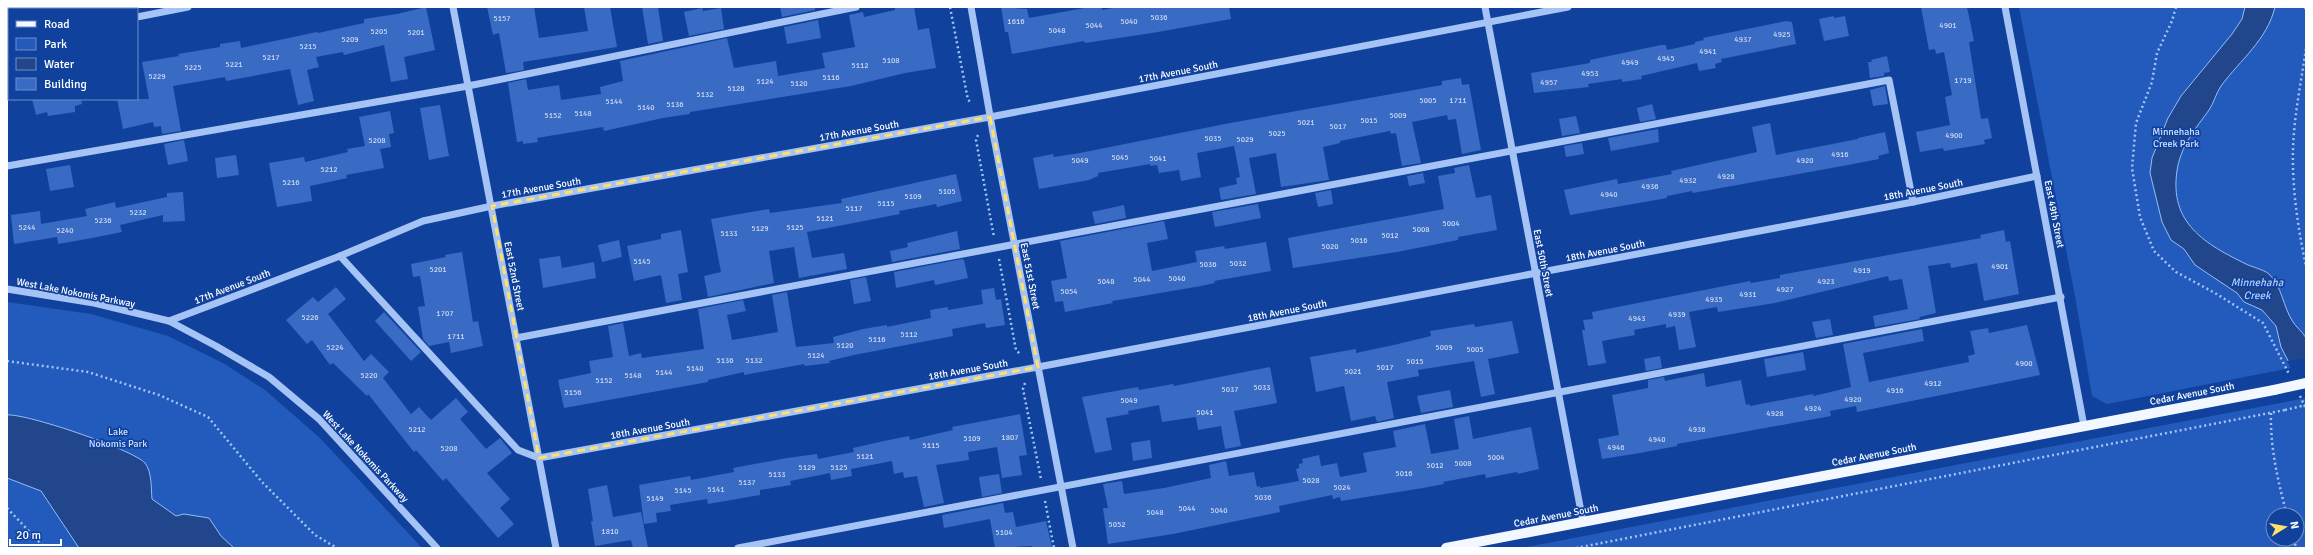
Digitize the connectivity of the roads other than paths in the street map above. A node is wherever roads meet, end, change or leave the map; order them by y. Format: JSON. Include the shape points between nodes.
{"nodes":[{"id":1,"x":188,"y":7,"type":"edge"},
{"id":2,"x":453,"y":7,"type":"edge"},
{"id":3,"x":856,"y":7,"type":"edge"},
{"id":4,"x":971,"y":7,"type":"edge"},
{"id":5,"x":1485,"y":7,"type":"edge"},
{"id":6,"x":1568,"y":7,"type":"edge"},
{"id":7,"x":2005,"y":7,"type":"edge"},
{"id":8,"x":138,"y":17,"type":"edge"},
{"id":9,"x":1488,"y":23,"type":"junction"},
{"id":10,"x":468,"y":86,"type":"junction"},
{"id":11,"x":990,"y":117,"type":"junction"},
{"id":12,"x":1513,"y":152,"type":"junction"},
{"id":13,"x":7,"y":166,"type":"edge"},
{"id":14,"x":2038,"y":176,"type":"junction"},
{"id":15,"x":1913,"y":202,"type":"junction"},
{"id":16,"x":492,"y":206,"type":"junction"},
{"id":17,"x":1015,"y":244,"type":"junction"},
{"id":18,"x":340,"y":256,"type":"junction"},
{"id":19,"x":1536,"y":273,"type":"junction"},
{"id":20,"x":7,"y":289,"type":"edge"},
{"id":21,"x":2061,"y":297,"type":"junction"},
{"id":22,"x":169,"y":321,"type":"junction"},
{"id":23,"x":516,"y":338,"type":"junction"},
{"id":24,"x":1038,"y":367,"type":"junction"},
{"id":25,"x":2306,"y":383,"type":"edge"},
{"id":26,"x":1558,"y":393,"type":"junction"},
{"id":27,"x":2084,"y":426,"type":"junction"},
{"id":28,"x":539,"y":458,"type":"junction"},
{"id":29,"x":1061,"y":485,"type":"junction"},
{"id":30,"x":1583,"y":522,"type":"junction"},
{"id":31,"x":437,"y":548,"type":"edge"},
{"id":32,"x":556,"y":548,"type":"edge"},
{"id":33,"x":738,"y":548,"type":"edge"},
{"id":34,"x":1073,"y":548,"type":"edge"},
{"id":35,"x":1446,"y":548,"type":"edge"}],
"edges":[{"from":1,"to":8,"type":"street"},
{"from":2,"to":10,"type":"street","name":"East 52nd Street"},
{"from":3,"to":10,"type":"street"},
{"from":4,"to":11,"type":"street","name":"East 51st Street"},
{"from":5,"to":9,"type":"street","name":"East 50th Street"},
{"from":6,"to":9,"type":"street","name":"17th Avenue South"},
{"from":7,"to":14,"type":"street","name":"East 49th Street"},
{"from":9,"to":11,"type":"street","name":"17th Avenue South"},
{"from":9,"to":12,"type":"street","name":"East 50th Street"},
{"from":10,"to":13,"type":"street"},
{"from":10,"to":16,"type":"street","name":"East 52nd Street"},
{"from":11,"to":16,"type":"street","name":"17th Avenue South"},
{"from":11,"to":17,"type":"street","name":"East 51st Street"},
{"from":12,"to":15,"type":"street","via":[[1889,80]]},
{"from":12,"to":17,"type":"street"},
{"from":12,"to":19,"type":"street","name":"East 50th Street"},
{"from":14,"to":15,"type":"street","name":"18th Avenue South"},
{"from":14,"to":21,"type":"street","name":"East 49th Street"},
{"from":15,"to":19,"type":"street","name":"18th Avenue South"},
{"from":16,"to":18,"type":"street","name":"17th Avenue South","via":[[423,221]]},
{"from":16,"to":23,"type":"street","name":"East 52nd Street"},
{"from":17,"to":23,"type":"street"},
{"from":17,"to":24,"type":"street","name":"East 51st Street"},
{"from":18,"to":22,"type":"street","name":"17th Avenue South"},
{"from":18,"to":28,"type":"street","via":[[518,450]]},
{"from":19,"to":24,"type":"street","name":"18th Avenue South"},
{"from":19,"to":26,"type":"street","name":"East 50th Street"},
{"from":20,"to":22,"type":"street","name":"West Lake Nokomis Parkway","via":[[94,303]]},
{"from":21,"to":26,"type":"street"},
{"from":21,"to":27,"type":"street","name":"East 49th Street"},
{"from":22,"to":31,"type":"street","name":"West Lake Nokomis Parkway","via":[[269,377],[319,419]]},
{"from":23,"to":28,"type":"street","name":"East 52nd Street"},
{"from":24,"to":28,"type":"street","name":"18th Avenue South"},
{"from":24,"to":29,"type":"street","name":"East 51st Street"},
{"from":25,"to":27,"type":"main road","name":"Cedar Avenue South","bridge":true},
{"from":26,"to":29,"type":"street"},
{"from":26,"to":30,"type":"street","name":"East 50th Street"},
{"from":27,"to":30,"type":"main road","name":"Cedar Avenue South"},
{"from":28,"to":32,"type":"street","name":"East 52nd Street"},
{"from":29,"to":33,"type":"street"},
{"from":29,"to":34,"type":"street","name":"East 51st Street"},
{"from":30,"to":35,"type":"main road","name":"Cedar Avenue South"}]}
